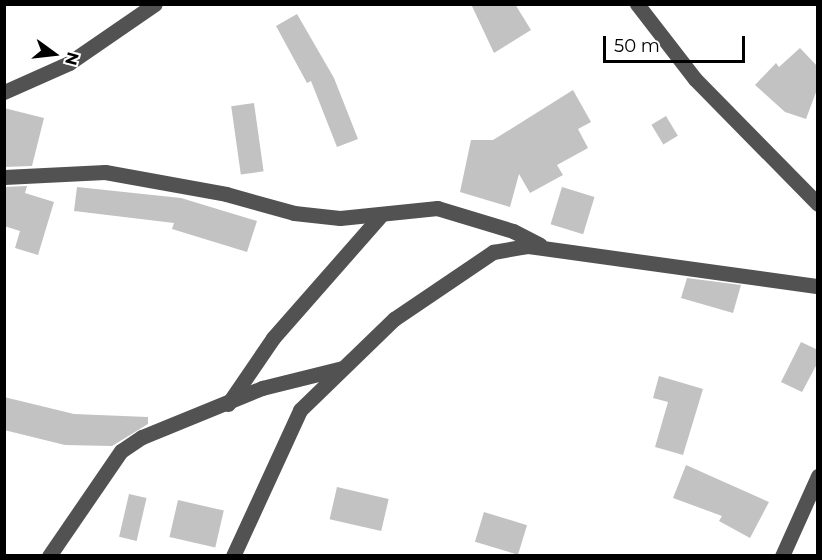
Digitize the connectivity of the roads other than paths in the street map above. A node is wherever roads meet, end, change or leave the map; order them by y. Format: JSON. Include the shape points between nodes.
{"nodes":[{"id":1,"x":155,"y":4,"type":"edge"},
{"id":2,"x":637,"y":4,"type":"edge"},
{"id":3,"x":4,"y":92,"type":"edge"},
{"id":4,"x":4,"y":177,"type":"edge"},
{"id":5,"x":818,"y":204,"type":"edge"},
{"id":6,"x":381,"y":215,"type":"junction"},
{"id":7,"x":548,"y":249,"type":"junction"},
{"id":8,"x":818,"y":286,"type":"edge"},
{"id":9,"x":344,"y":368,"type":"junction"},
{"id":10,"x":228,"y":404,"type":"junction"},
{"id":11,"x":818,"y":476,"type":"edge"},
{"id":12,"x":49,"y":555,"type":"edge"},
{"id":13,"x":233,"y":555,"type":"edge"},
{"id":14,"x":782,"y":555,"type":"edge"}],
"edges":[{"from":1,"to":3,"type":"street","via":[[69,63]]},
{"from":2,"to":5,"type":"street","via":[[695,79]]},
{"from":4,"to":6,"type":"street","via":[[105,172],[226,194],[294,213],[340,218]]},
{"from":6,"to":7,"type":"street","via":[[437,208],[513,231]]},
{"from":6,"to":10,"type":"street","via":[[273,338]]},
{"from":7,"to":8,"type":"street"},
{"from":7,"to":9,"type":"street","via":[[511,246],[493,252],[394,319]]},
{"from":9,"to":10,"type":"street","via":[[262,388]]},
{"from":9,"to":13,"type":"street","via":[[300,410]]},
{"from":10,"to":12,"type":"street","via":[[142,437],[121,451]]},
{"from":11,"to":14,"type":"street"}]}
